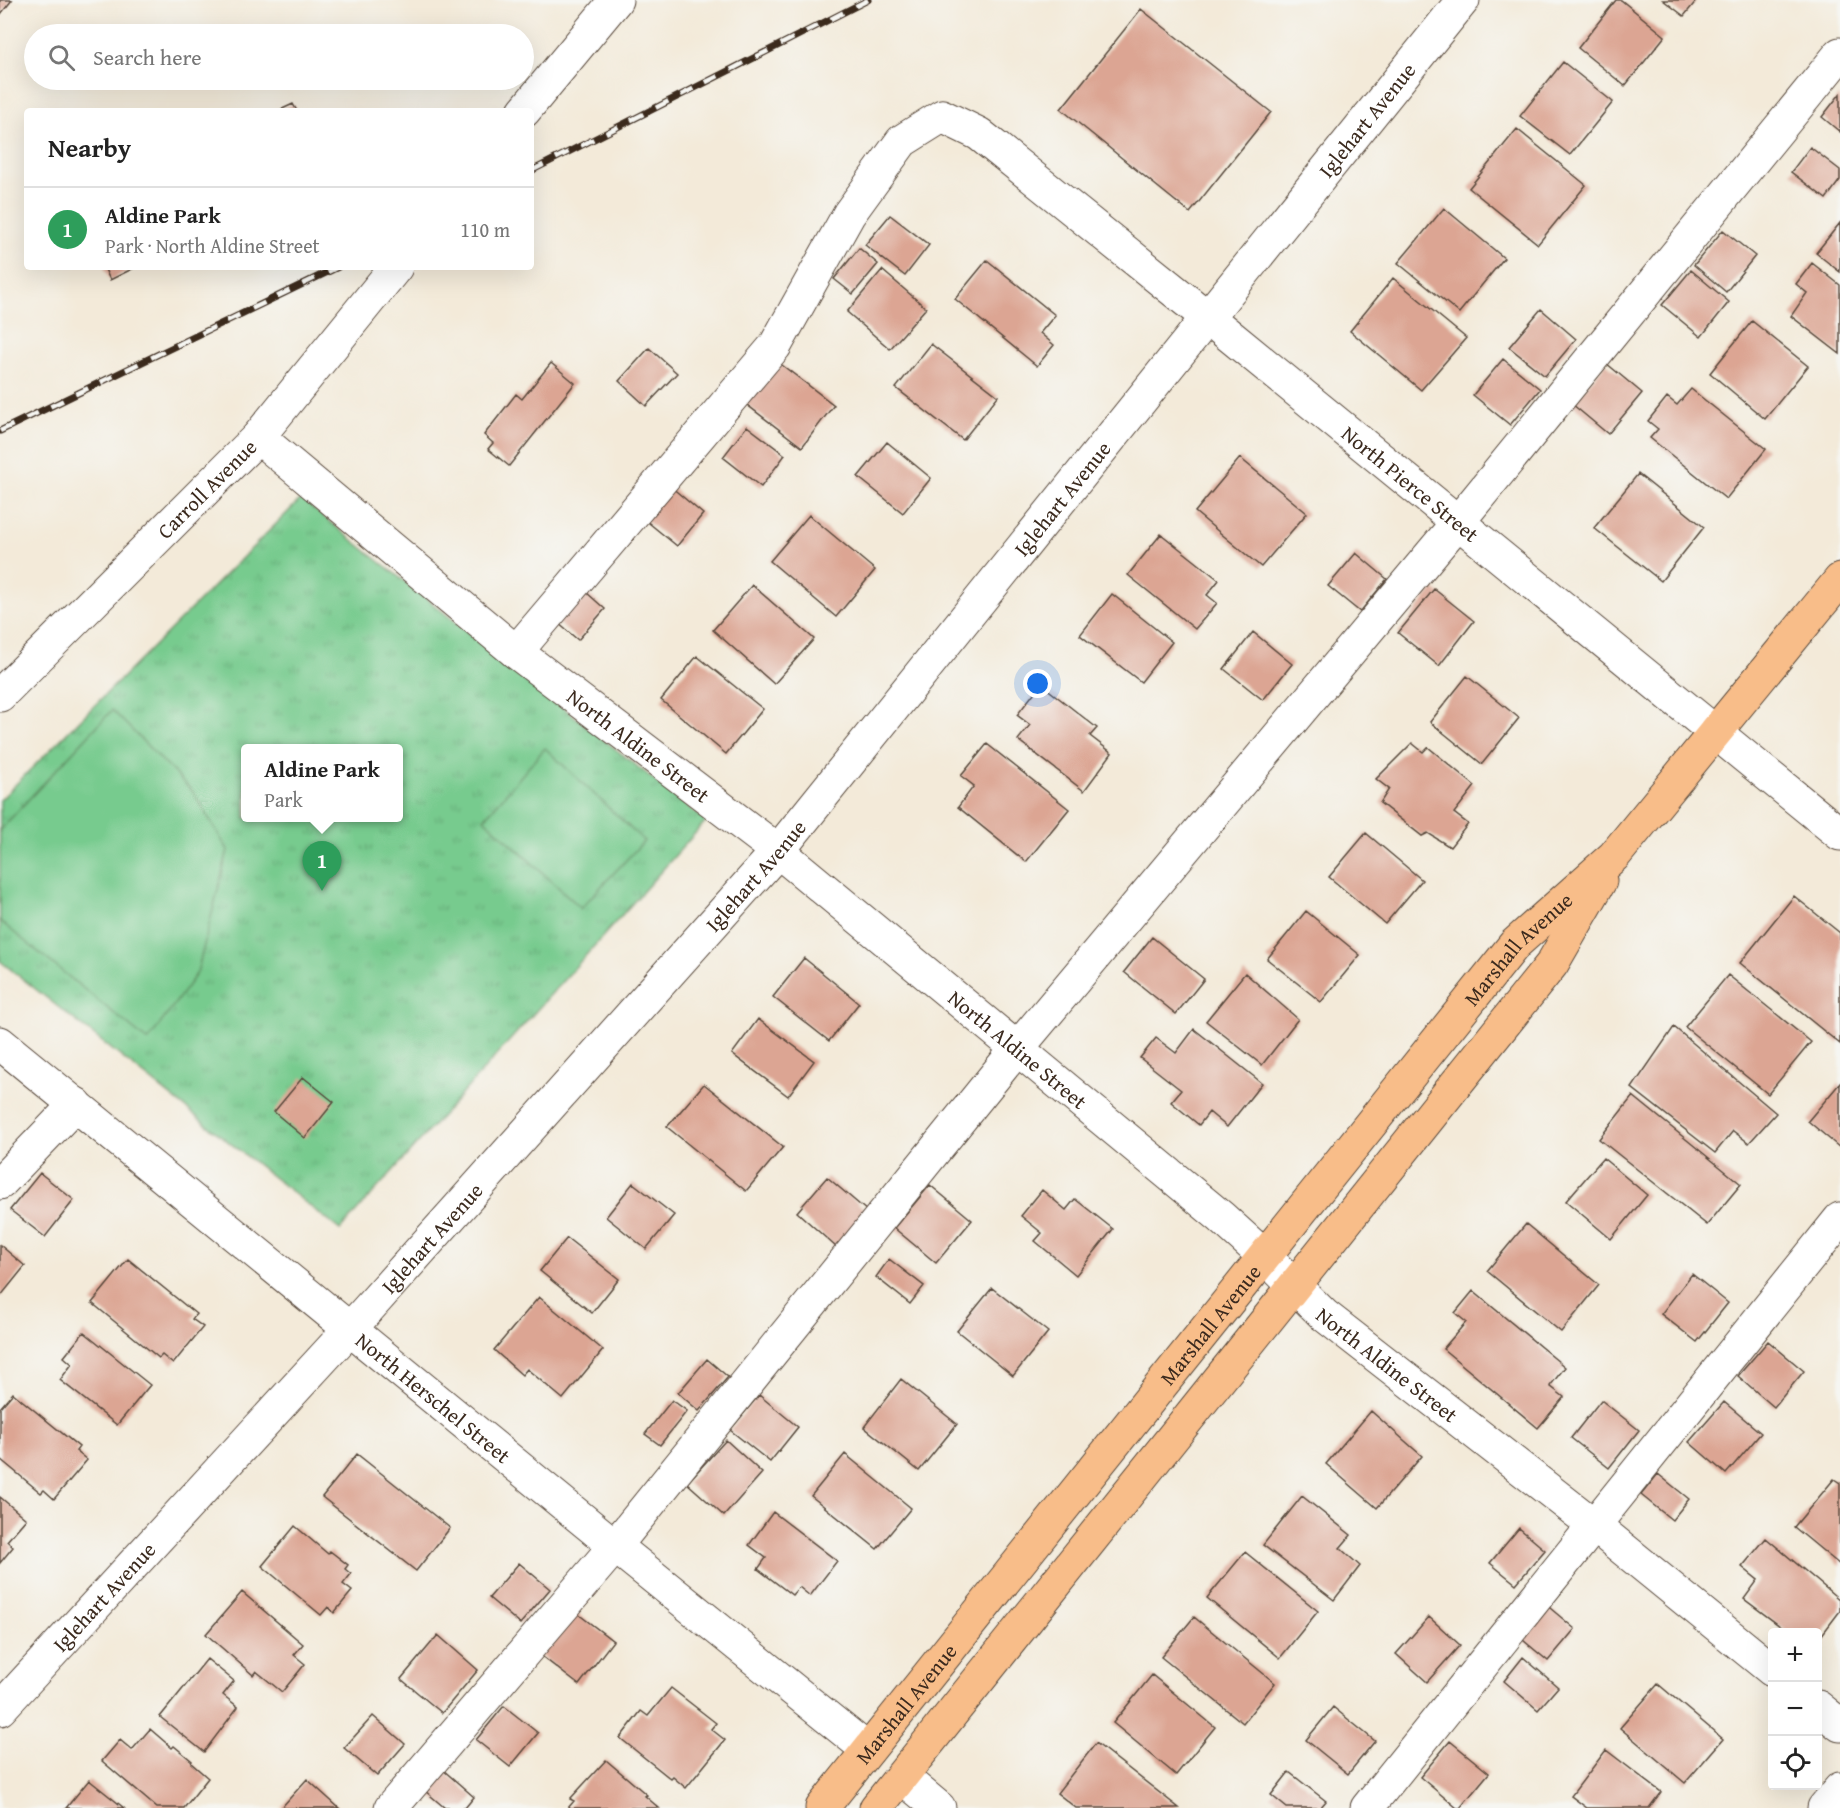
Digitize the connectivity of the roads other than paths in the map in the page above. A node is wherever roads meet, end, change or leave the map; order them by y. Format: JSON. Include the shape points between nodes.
{"nodes":[{"id":1,"x":616,"y":0,"type":"edge"},
{"id":2,"x":1463,"y":0,"type":"edge"},
{"id":3,"x":1840,"y":54,"type":"edge"},
{"id":4,"x":526,"y":108,"type":"edge"},
{"id":5,"x":394,"y":270,"type":"edge"},
{"id":6,"x":1208,"y":318,"type":"junction"},
{"id":7,"x":258,"y":437,"type":"junction"},
{"id":8,"x":1458,"y":522,"type":"junction"},
{"id":9,"x":1840,"y":580,"type":"edge"},
{"id":10,"x":516,"y":652,"type":"junction"},
{"id":11,"x":0,"y":695,"type":"edge"},
{"id":12,"x":1715,"y":733,"type":"junction"},
{"id":13,"x":1840,"y":834,"type":"edge"},
{"id":14,"x":778,"y":851,"type":"junction"},
{"id":15,"x":1614,"y":856,"type":"junction"},
{"id":16,"x":0,"y":1043,"type":"edge"},
{"id":17,"x":1016,"y":1050,"type":"junction"},
{"id":18,"x":76,"y":1104,"type":"junction"},
{"id":19,"x":0,"y":1183,"type":"edge"},
{"id":20,"x":1840,"y":1219,"type":"edge"},
{"id":21,"x":1264,"y":1256,"type":"junction"},
{"id":22,"x":1294,"y":1285,"type":"junction"},
{"id":23,"x":350,"y":1329,"type":"junction"},
{"id":24,"x":1595,"y":1526,"type":"junction"},
{"id":25,"x":615,"y":1546,"type":"junction"},
{"id":26,"x":1768,"y":1666,"type":"edge"},
{"id":27,"x":0,"y":1709,"type":"edge"},
{"id":28,"x":1822,"y":1710,"type":"edge"},
{"id":29,"x":1840,"y":1725,"type":"edge"},
{"id":30,"x":868,"y":1750,"type":"junction"},
{"id":31,"x":902,"y":1777,"type":"junction"},
{"id":32,"x":1840,"y":1789,"type":"edge"},
{"id":33,"x":391,"y":1808,"type":"edge"},
{"id":34,"x":822,"y":1808,"type":"edge"},
{"id":35,"x":876,"y":1808,"type":"edge"},
{"id":36,"x":939,"y":1808,"type":"edge"},
{"id":37,"x":1367,"y":1808,"type":"edge"},
{"id":38,"x":1824,"y":1808,"type":"edge"}],
"edges":[{"from":1,"to":4,"type":"street"},
{"from":2,"to":6,"type":"street","name":"Iglehart Avenue"},
{"from":3,"to":8,"type":"street"},
{"from":5,"to":7,"type":"street","name":"Carroll Avenue"},
{"from":6,"to":8,"type":"street","name":"North Pierce Street"},
{"from":6,"to":10,"type":"street","name":"North Pierce Street","via":[[979,135],[942,116],[902,141],[849,214],[774,346]]},
{"from":6,"to":14,"type":"street","name":"Iglehart Avenue"},
{"from":7,"to":10,"type":"street","name":"North Aldine Street"},
{"from":7,"to":11,"type":"street","name":"Carroll Avenue"},
{"from":8,"to":12,"type":"street","name":"North Pierce Street"},
{"from":8,"to":17,"type":"street"},
{"from":9,"to":12,"type":"main road","name":"Marshall Avenue"},
{"from":10,"to":14,"type":"street","name":"North Aldine Street"},
{"from":12,"to":13,"type":"street","name":"North Pierce Street"},
{"from":12,"to":15,"type":"main road","name":"Marshall Avenue"},
{"from":14,"to":17,"type":"street","name":"North Aldine Street"},
{"from":14,"to":23,"type":"street","name":"Iglehart Avenue"},
{"from":15,"to":21,"type":"main road","name":"Marshall Avenue","via":[[1515,944]]},
{"from":15,"to":22,"type":"main road","name":"Marshall Avenue","via":[[1552,964]]},
{"from":16,"to":18,"type":"street","name":"North Herschel Street"},
{"from":17,"to":21,"type":"street","name":"North Aldine Street"},
{"from":17,"to":25,"type":"street"},
{"from":18,"to":19,"type":"street"},
{"from":18,"to":23,"type":"street","name":"North Herschel Street"},
{"from":20,"to":24,"type":"street"},
{"from":21,"to":22,"type":"street","name":"North Aldine Street"},
{"from":21,"to":30,"type":"main road","name":"Marshall Avenue"},
{"from":22,"to":24,"type":"street","name":"North Aldine Street","via":[[1324,1316]]},
{"from":22,"to":31,"type":"main road","name":"Marshall Avenue"},
{"from":23,"to":25,"type":"street","name":"North Herschel Street"},
{"from":23,"to":27,"type":"street","name":"Iglehart Avenue"},
{"from":24,"to":26,"type":"street","name":"North Aldine Street"},
{"from":24,"to":37,"type":"street"},
{"from":25,"to":30,"type":"street","name":"North Herschel Street"},
{"from":25,"to":33,"type":"street"},
{"from":28,"to":29,"type":"street"},
{"from":30,"to":34,"type":"main road","name":"Marshall Avenue"},
{"from":31,"to":35,"type":"main road","name":"Marshall Avenue"},
{"from":31,"to":36,"type":"street"},
{"from":32,"to":38,"type":"street"}]}
